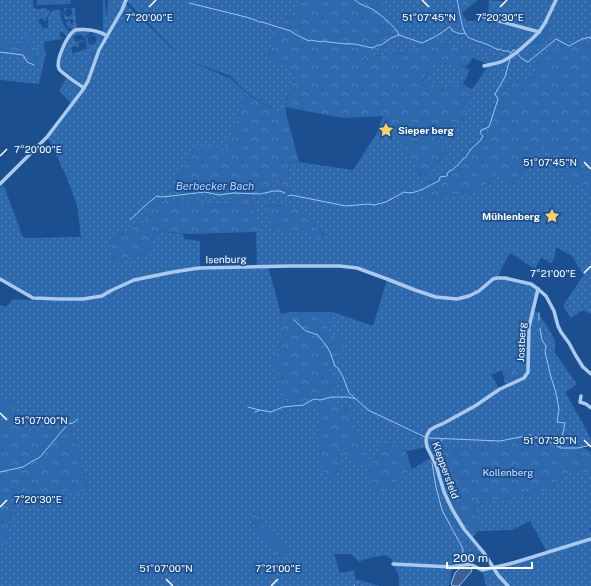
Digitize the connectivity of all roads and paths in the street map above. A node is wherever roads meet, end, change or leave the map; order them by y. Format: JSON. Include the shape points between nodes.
{"nodes":[{"id":1,"x":126,"y":0,"type":"edge"},
{"id":2,"x":556,"y":0,"type":"edge"},
{"id":3,"x":480,"y":16,"type":"dead end"},
{"id":4,"x":539,"y":32,"type":"junction"},
{"id":5,"x":107,"y":36,"type":"junction"},
{"id":6,"x":484,"y":66,"type":"dead end"},
{"id":7,"x":84,"y":88,"type":"junction"},
{"id":8,"x":0,"y":184,"type":"edge"},
{"id":9,"x":0,"y":279,"type":"edge"},
{"id":10,"x":538,"y":288,"type":"junction"},
{"id":11,"x":591,"y":374,"type":"edge"},
{"id":12,"x":581,"y":396,"type":"dead end"},
{"id":13,"x":487,"y":398,"type":"joint"},
{"id":14,"x":591,"y":408,"type":"edge"},
{"id":15,"x":591,"y":539,"type":"edge"},
{"id":16,"x":393,"y":564,"type":"dead end"},
{"id":17,"x":493,"y":568,"type":"junction"},
{"id":18,"x":508,"y":586,"type":"edge"}],
"edges":[{"from":1,"to":5,"type":"street"},
{"from":2,"to":4,"type":"street"},
{"from":3,"to":4,"type":"street"},
{"from":4,"to":6,"type":"street","via":[[509,58]]},
{"from":5,"to":7,"type":"street"},
{"from":5,"to":7,"type":"street","via":[[95,31],[75,30],[65,43],[58,67]]},
{"from":7,"to":8,"type":"street","via":[[47,138]]},
{"from":9,"to":10,"type":"street","name":"Isenburg","via":[[33,298],[58,299],[102,296],[134,280],[173,272],[199,268],[256,266],[357,268],[436,297],[457,299],[479,291],[497,278],[531,284]]},
{"from":10,"to":11,"type":"street","via":[[546,296],[558,326],[576,356]]},
{"from":10,"to":13,"type":"street","name":"Jostberg","via":[[529,327],[528,372],[524,378]]},
{"from":12,"to":14,"type":"street","via":[[580,402]]},
{"from":13,"to":17,"type":"street","name":"Kleppersfeld","via":[[430,430],[426,440],[452,509]]},
{"from":15,"to":17,"type":"street"},
{"from":16,"to":17,"type":"street","via":[[452,567],[470,564],[482,570]]},
{"from":17,"to":18,"type":"street","name":"Kleppersfeld"}]}
